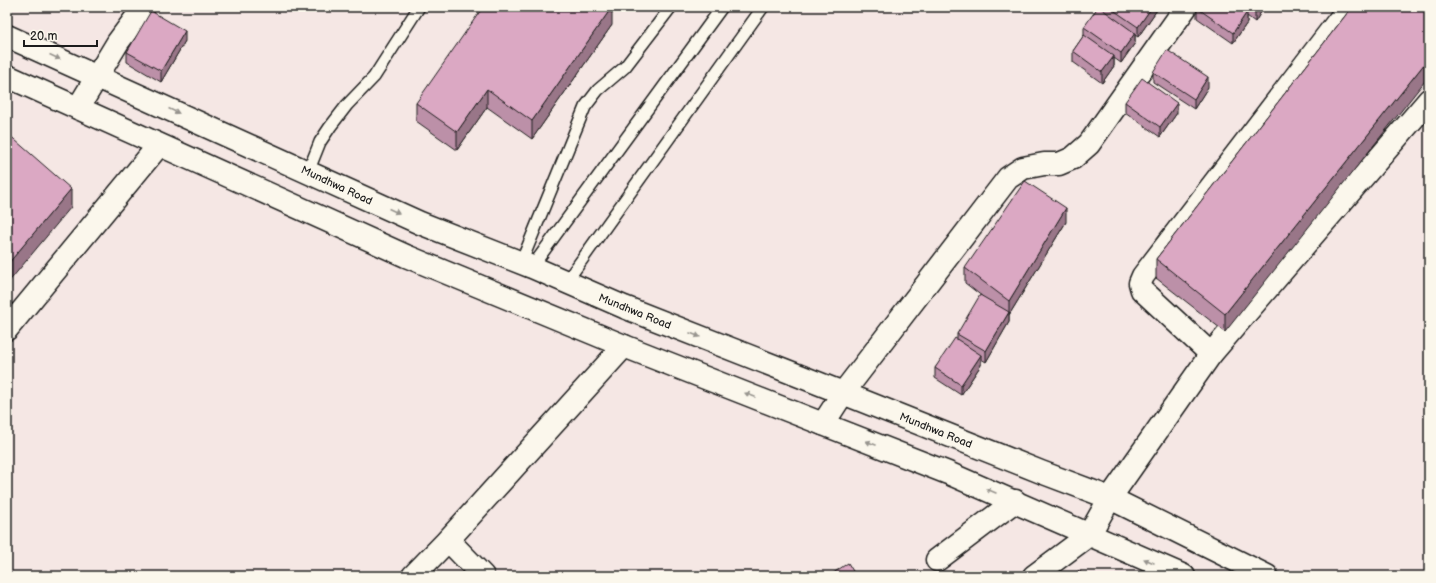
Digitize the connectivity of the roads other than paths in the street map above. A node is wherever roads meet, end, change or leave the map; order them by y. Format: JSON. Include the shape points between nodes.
{"nodes":[{"id":1,"x":144,"y":7,"type":"edge"},
{"id":2,"x":419,"y":7,"type":"edge"},
{"id":3,"x":671,"y":7,"type":"edge"},
{"id":4,"x":722,"y":7,"type":"edge"},
{"id":5,"x":763,"y":7,"type":"edge"},
{"id":6,"x":1186,"y":7,"type":"edge"},
{"id":7,"x":1349,"y":7,"type":"edge"},
{"id":8,"x":7,"y":36,"type":"edge"},
{"id":9,"x":7,"y":76,"type":"edge"},
{"id":10,"x":97,"y":76,"type":"junction"},
{"id":11,"x":1429,"y":100,"type":"edge"},
{"id":12,"x":78,"y":108,"type":"junction"},
{"id":13,"x":159,"y":145,"type":"junction"},
{"id":14,"x":308,"y":172,"type":"junction"},
{"id":15,"x":527,"y":265,"type":"junction"},
{"id":16,"x":566,"y":282,"type":"junction"},
{"id":17,"x":7,"y":329,"type":"edge"},
{"id":18,"x":624,"y":346,"type":"junction"},
{"id":19,"x":1212,"y":354,"type":"junction"},
{"id":20,"x":843,"y":393,"type":"junction"},
{"id":21,"x":823,"y":424,"type":"junction"},
{"id":22,"x":965,"y":442,"type":"junction"},
{"id":23,"x":948,"y":473,"type":"junction"},
{"id":24,"x":1110,"y":498,"type":"junction"},
{"id":25,"x":1015,"y":501,"type":"junction"},
{"id":26,"x":1089,"y":535,"type":"junction"},
{"id":27,"x":448,"y":540,"type":"junction"},
{"id":28,"x":937,"y":560,"type":"dead end"},
{"id":29,"x":413,"y":576,"type":"edge"},
{"id":30,"x":483,"y":576,"type":"edge"},
{"id":31,"x":1034,"y":576,"type":"edge"},
{"id":32,"x":1184,"y":576,"type":"edge"},
{"id":33,"x":1267,"y":576,"type":"edge"}],
"edges":[{"from":1,"to":10,"type":"main road"},
{"from":2,"to":14,"type":"lane","via":[[374,77],[330,127],[320,142]]},
{"from":3,"to":15,"type":"lane","via":[[625,67],[598,90],[585,107]]},
{"from":4,"to":15,"type":"lane"},
{"from":5,"to":16,"type":"lane"},
{"from":6,"to":20,"type":"main road","via":[[1089,144],[1073,158],[1059,164],[1023,168],[1008,178]]},
{"from":7,"to":19,"type":"main road","via":[[1140,282],[1142,290]]},
{"from":8,"to":10,"type":"main road","name":"Mundhwa Road","one_way":true},
{"from":9,"to":12,"type":"main road"},
{"from":10,"to":12,"type":"main road"},
{"from":10,"to":14,"type":"main road","name":"Mundhwa Road","one_way":true},
{"from":11,"to":19,"type":"main road"},
{"from":12,"to":13,"type":"main road"},
{"from":13,"to":17,"type":"main road"},
{"from":13,"to":18,"type":"main road","via":[[406,256]]},
{"from":14,"to":15,"type":"main road","name":"Mundhwa Road","one_way":true,"via":[[420,224]]},
{"from":15,"to":16,"type":"main road","name":"Mundhwa Road"},
{"from":16,"to":20,"type":"main road","name":"Mundhwa Road","one_way":true},
{"from":21,"to":18,"type":"main road","one_way":true},
{"from":18,"to":27,"type":"main road"},
{"from":19,"to":24,"type":"main road"},
{"from":20,"to":21,"type":"main road"},
{"from":20,"to":22,"type":"main road","name":"Mundhwa Road"},
{"from":23,"to":21,"type":"main road","one_way":true},
{"from":22,"to":23,"type":"main road"},
{"from":22,"to":24,"type":"main road","name":"Mundhwa Road"},
{"from":25,"to":23,"type":"main road","one_way":true},
{"from":24,"to":26,"type":"main road"},
{"from":24,"to":33,"type":"main road","name":"Mundhwa Road"},
{"from":25,"to":26,"type":"main road"},
{"from":25,"to":28,"type":"main road"},
{"from":26,"to":31,"type":"main road"},
{"from":32,"to":26,"type":"main road","one_way":true},
{"from":27,"to":29,"type":"main road"},
{"from":27,"to":30,"type":"main road"}]}
